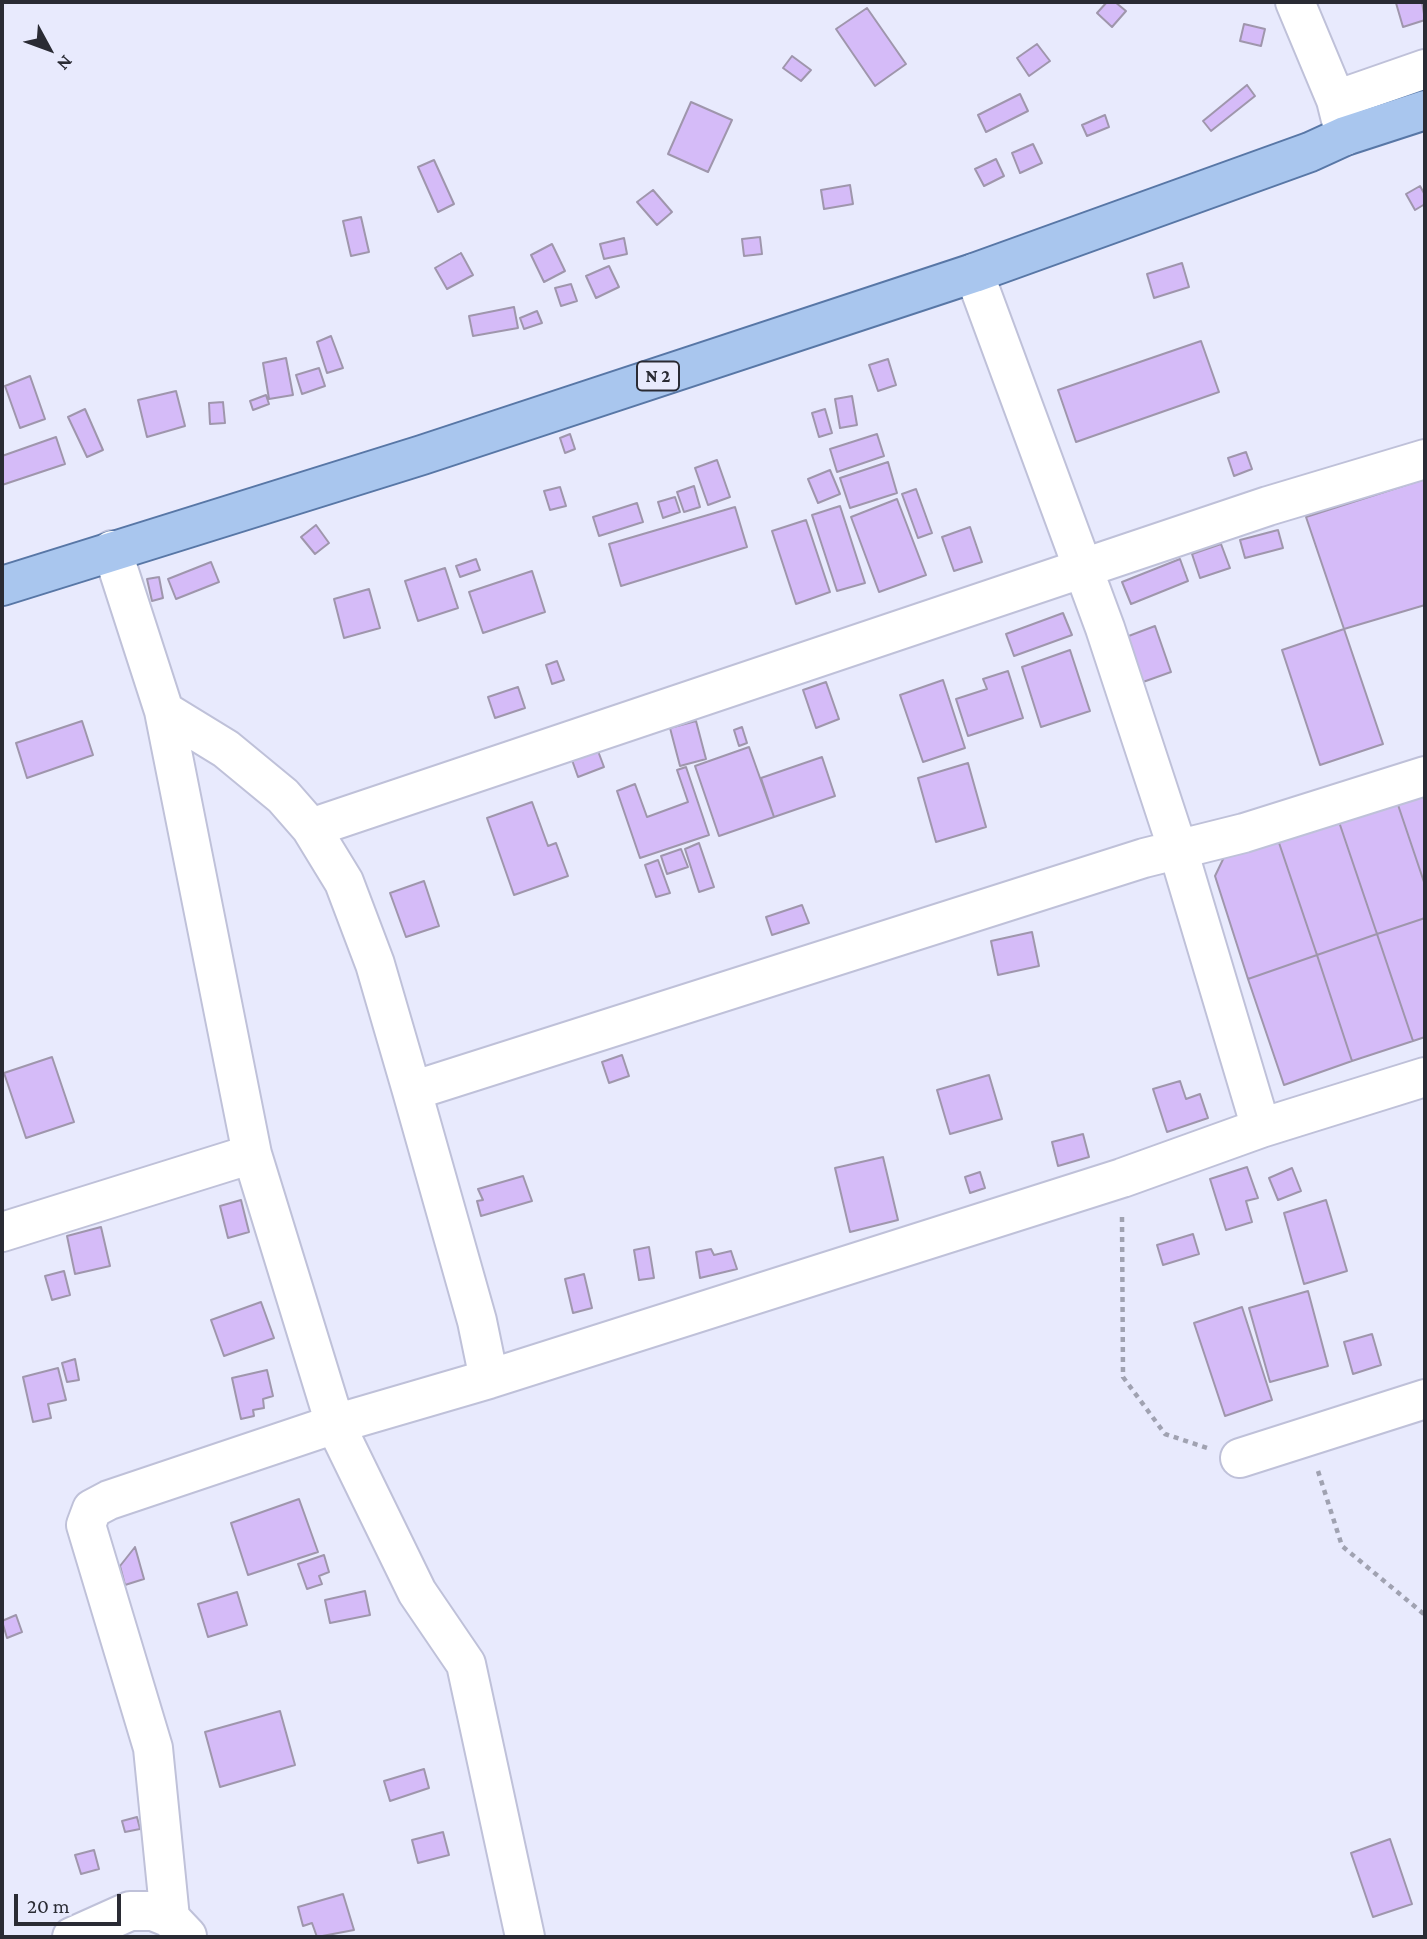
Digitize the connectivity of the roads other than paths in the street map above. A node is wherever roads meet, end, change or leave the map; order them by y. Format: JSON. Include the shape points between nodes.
{"nodes":[{"id":1,"x":1295,"y":2,"type":"edge"},
{"id":2,"x":1425,"y":69,"type":"edge"},
{"id":3,"x":1425,"y":110,"type":"edge"},
{"id":4,"x":1340,"y":118,"type":"junction"},
{"id":5,"x":974,"y":273,"type":"junction"},
{"id":6,"x":1425,"y":458,"type":"edge"},
{"id":7,"x":112,"y":550,"type":"junction"},
{"id":8,"x":1084,"y":569,"type":"junction"},
{"id":9,"x":2,"y":586,"type":"edge"},
{"id":10,"x":164,"y":711,"type":"junction"},
{"id":11,"x":1425,"y":776,"type":"edge"},
{"id":12,"x":311,"y":828,"type":"junction"},
{"id":13,"x":1178,"y":850,"type":"junction"},
{"id":14,"x":1425,"y":1077,"type":"edge"},
{"id":15,"x":412,"y":1091,"type":"junction"},
{"id":16,"x":1261,"y":1128,"type":"junction"},
{"id":17,"x":252,"y":1154,"type":"junction"},
{"id":18,"x":2,"y":1231,"type":"edge"},
{"id":19,"x":489,"y":1379,"type":"junction"},
{"id":20,"x":1425,"y":1399,"type":"edge"},
{"id":21,"x":335,"y":1424,"type":"junction"},
{"id":22,"x":1240,"y":1458,"type":"road end"},
{"id":23,"x":180,"y":1928,"type":"edge"},
{"id":24,"x":72,"y":1937,"type":"edge"},
{"id":25,"x":525,"y":1937,"type":"edge"}],
"edges":[{"from":1,"to":4,"type":"street"},
{"from":2,"to":4,"type":"street"},
{"from":3,"to":4,"type":"main road","number":"N 2"},
{"from":4,"to":5,"type":"main road","number":"N 2","via":[[1310,152]]},
{"from":5,"to":7,"type":"main road","number":"N 2","via":[[422,455]]},
{"from":5,"to":8,"type":"street"},
{"from":6,"to":8,"type":"street"},
{"from":7,"to":9,"type":"main road","number":"N 2"},
{"from":7,"to":10,"type":"street"},
{"from":8,"to":12,"type":"street"},
{"from":8,"to":13,"type":"street"},
{"from":10,"to":12,"type":"street","via":[[226,749],[283,796]]},
{"from":10,"to":17,"type":"street"},
{"from":11,"to":13,"type":"street"},
{"from":12,"to":15,"type":"street","via":[[344,882],[375,964]]},
{"from":13,"to":15,"type":"street"},
{"from":13,"to":16,"type":"street"},
{"from":14,"to":16,"type":"street"},
{"from":15,"to":19,"type":"street"},
{"from":16,"to":19,"type":"street","via":[[1122,1178]]},
{"from":17,"to":18,"type":"street"},
{"from":17,"to":21,"type":"street"},
{"from":19,"to":21,"type":"street"},
{"from":20,"to":22,"type":"street"},
{"from":21,"to":23,"type":"street","via":[[109,1500],[92,1509],[86,1525],[153,1748]]},
{"from":21,"to":25,"type":"street","via":[[417,1592],[466,1664]]},
{"from":23,"to":24,"type":"street","via":[[153,1911],[130,1911]]}]}
